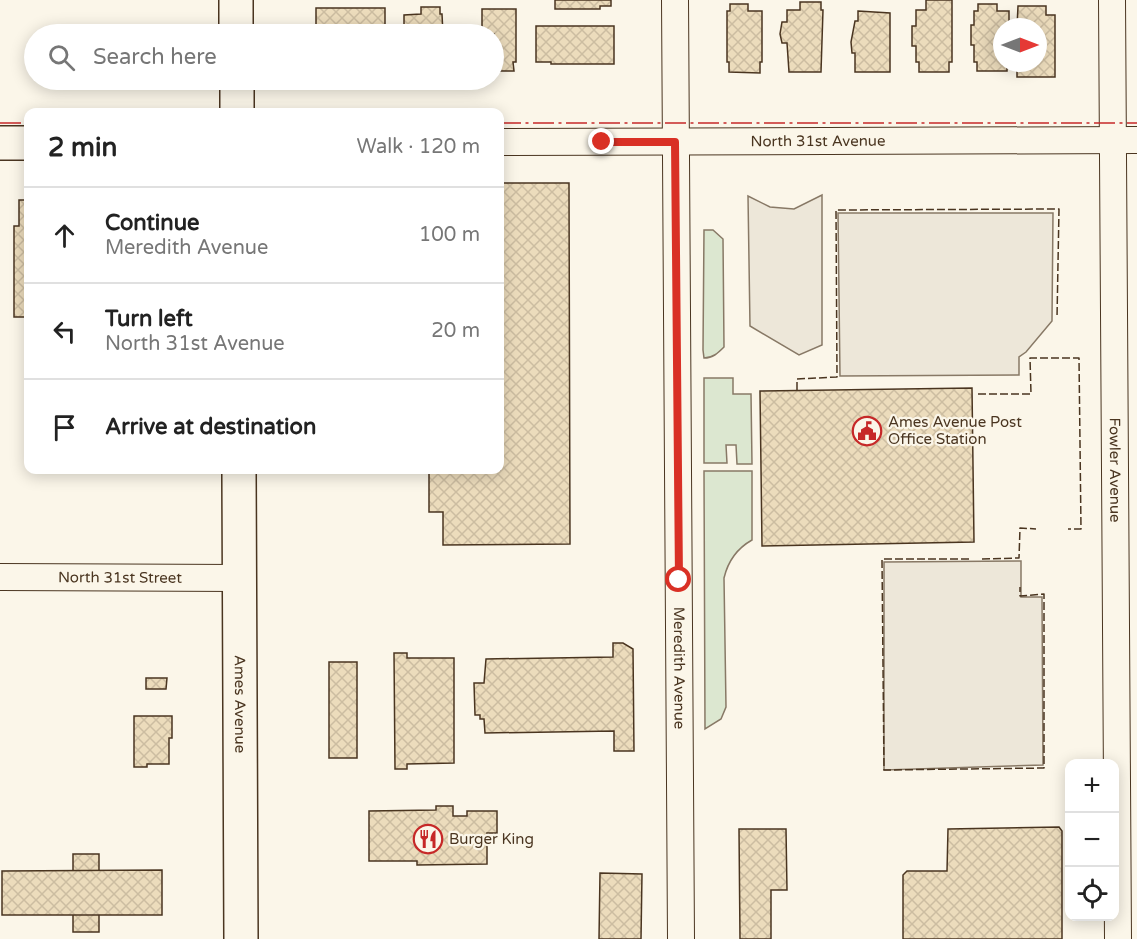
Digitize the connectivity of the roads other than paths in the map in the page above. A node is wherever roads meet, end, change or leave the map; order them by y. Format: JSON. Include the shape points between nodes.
{"nodes":[{"id":1,"x":236,"y":0,"type":"edge"},
{"id":2,"x":675,"y":0,"type":"edge"},
{"id":3,"x":1112,"y":0,"type":"edge"},
{"id":4,"x":236,"y":24,"type":"edge"},
{"id":5,"x":237,"y":90,"type":"edge"},
{"id":6,"x":237,"y":108,"type":"edge"},
{"id":7,"x":1125,"y":140,"type":"edge"},
{"id":8,"x":504,"y":142,"type":"edge"},
{"id":9,"x":675,"y":142,"type":"junction"},
{"id":10,"x":0,"y":143,"type":"edge"},
{"id":11,"x":24,"y":143,"type":"edge"},
{"id":12,"x":239,"y":474,"type":"edge"},
{"id":13,"x":0,"y":577,"type":"edge"},
{"id":14,"x":240,"y":578,"type":"junction"},
{"id":15,"x":241,"y":939,"type":"edge"},
{"id":16,"x":681,"y":939,"type":"edge"},
{"id":17,"x":1118,"y":939,"type":"edge"}],
"edges":[{"from":1,"to":4,"type":"main road"},
{"from":2,"to":9,"type":"street","name":"Meredith Avenue"},
{"from":3,"to":7,"type":"street","name":"Fowler Avenue"},
{"from":5,"to":6,"type":"main road"},
{"from":7,"to":9,"type":"street","name":"North 31st Avenue"},
{"from":7,"to":17,"type":"street","name":"Fowler Avenue"},
{"from":8,"to":9,"type":"street","name":"North 31st Avenue"},
{"from":9,"to":16,"type":"street","name":"Meredith Avenue"},
{"from":10,"to":11,"type":"main road"},
{"from":12,"to":14,"type":"main road","name":"Ames Avenue"},
{"from":13,"to":14,"type":"street","name":"North 31st Street"},
{"from":14,"to":15,"type":"main road","name":"Ames Avenue"}]}
